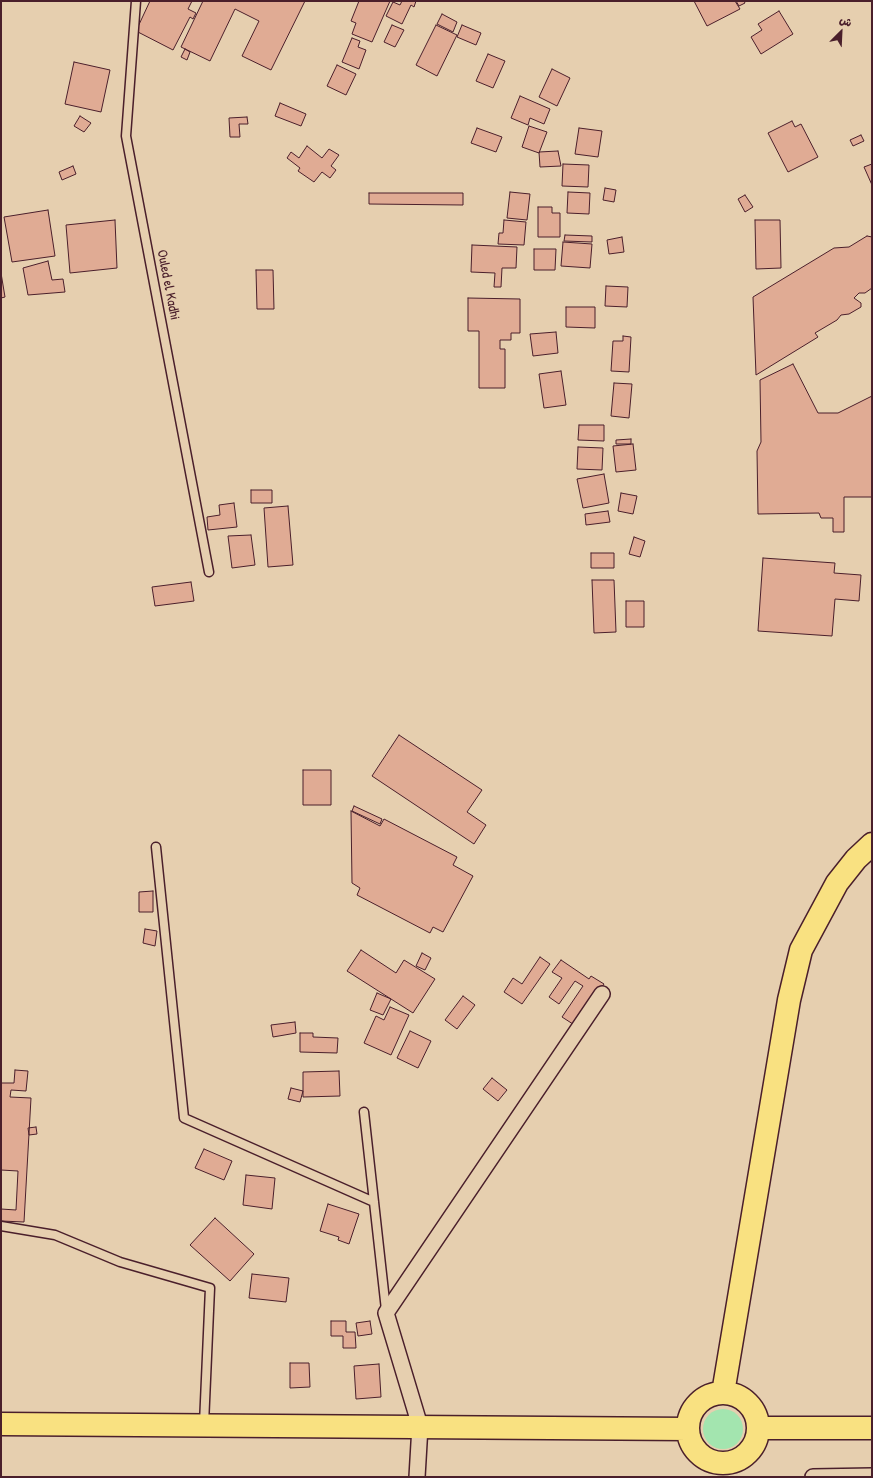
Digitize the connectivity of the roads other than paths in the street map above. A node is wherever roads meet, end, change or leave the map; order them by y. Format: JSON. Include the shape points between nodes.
{"nodes":[{"id":1,"x":136,"y":1,"type":"edge"},
{"id":2,"x":209,"y":572,"type":"dead end"},
{"id":3,"x":872,"y":844,"type":"edge"},
{"id":4,"x":156,"y":847,"type":"dead end"},
{"id":5,"x":602,"y":994,"type":"dead end"},
{"id":6,"x":364,"y":1112,"type":"dead end"},
{"id":7,"x":374,"y":1202,"type":"junction"},
{"id":8,"x":1,"y":1226,"type":"edge"},
{"id":9,"x":386,"y":1313,"type":"junction"},
{"id":10,"x":723,"y":1393,"type":"junction"},
{"id":11,"x":1,"y":1424,"type":"edge"},
{"id":12,"x":204,"y":1425,"type":"junction"},
{"id":13,"x":420,"y":1426,"type":"junction"},
{"id":14,"x":759,"y":1428,"type":"junction"},
{"id":15,"x":872,"y":1428,"type":"edge"},
{"id":16,"x":688,"y":1429,"type":"junction"},
{"id":17,"x":872,"y":1476,"type":"edge"},
{"id":18,"x":417,"y":1477,"type":"edge"},
{"id":19,"x":813,"y":1477,"type":"edge"}],
"edges":[{"from":1,"to":2,"type":"lane","name":"Ouled el Kadhi","via":[[126,136]]},
{"from":3,"to":10,"type":"main road","via":[[837,883],[801,950],[789,1000]]},
{"from":4,"to":7,"type":"lane","via":[[184,1118]]},
{"from":5,"to":9,"type":"street"},
{"from":6,"to":7,"type":"lane"},
{"from":7,"to":9,"type":"lane"},
{"from":8,"to":12,"type":"lane","via":[[55,1235],[120,1262],[210,1288]]},
{"from":9,"to":13,"type":"street"},
{"from":10,"to":14,"type":"main road","via":[[734,1394],[744,1399],[752,1407]]},
{"from":10,"to":16,"type":"main road","via":[[709,1396],[698,1404],[690,1415]]},
{"from":11,"to":12,"type":"main road"},
{"from":12,"to":13,"type":"main road"},
{"from":13,"to":16,"type":"main road"},
{"from":13,"to":18,"type":"street"},
{"from":14,"to":15,"type":"main road"},
{"from":14,"to":16,"type":"main road","via":[[755,1444],[744,1457],[724,1464],[703,1457],[692,1445]]},
{"from":17,"to":19,"type":"street"}]}
